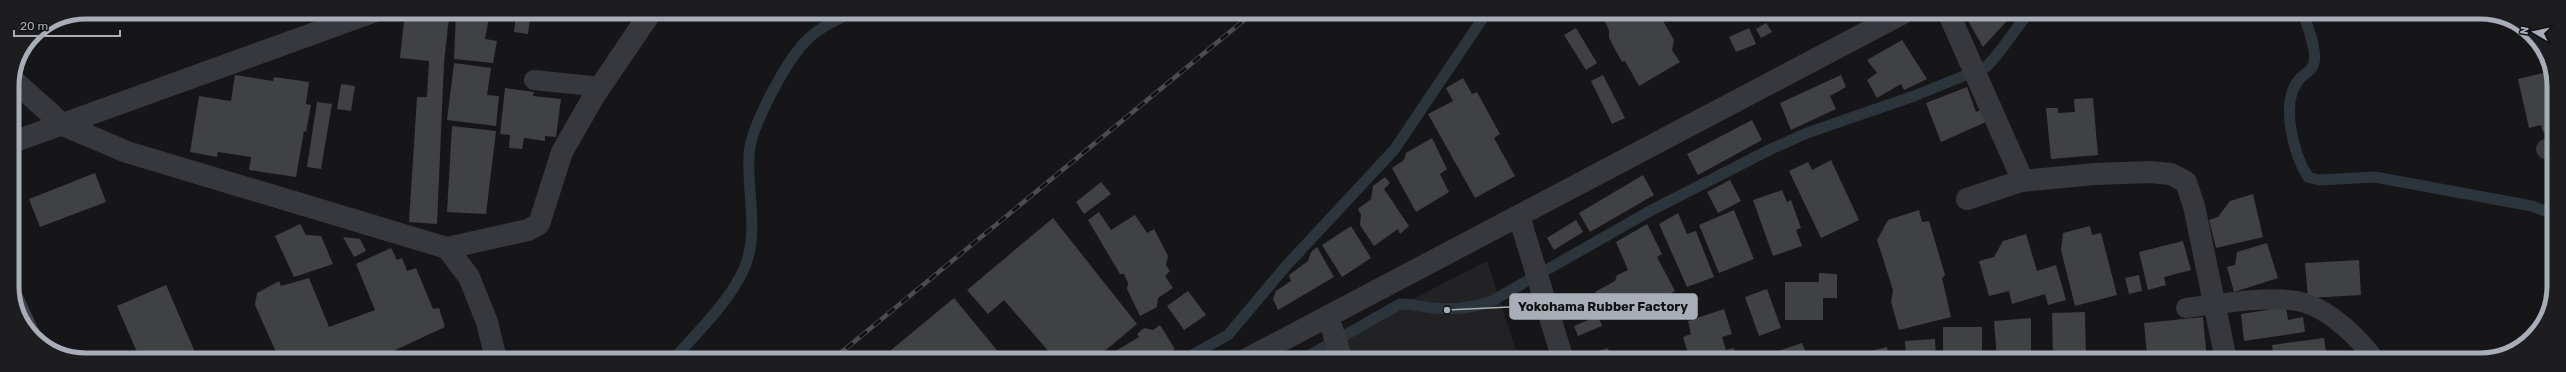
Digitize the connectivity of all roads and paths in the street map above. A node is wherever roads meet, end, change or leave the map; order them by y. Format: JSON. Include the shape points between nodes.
{"nodes":[{"id":1,"x":353,"y":19,"type":"edge"},
{"id":2,"x":646,"y":19,"type":"edge"},
{"id":3,"x":1892,"y":19,"type":"edge"},
{"id":4,"x":1951,"y":19,"type":"edge"},
{"id":5,"x":534,"y":80,"type":"dead end"},
{"id":6,"x":19,"y":85,"type":"edge"},
{"id":7,"x":598,"y":89,"type":"junction"},
{"id":8,"x":57,"y":120,"type":"junction"},
{"id":9,"x":19,"y":139,"type":"edge"},
{"id":10,"x":2024,"y":181,"type":"junction"},
{"id":11,"x":1967,"y":200,"type":"dead end"},
{"id":12,"x":1519,"y":216,"type":"junction"},
{"id":13,"x":447,"y":248,"type":"junction"},
{"id":14,"x":2214,"y":304,"type":"junction"},
{"id":15,"x":2186,"y":308,"type":"dead end"},
{"id":16,"x":1328,"y":316,"type":"junction"},
{"id":17,"x":494,"y":353,"type":"edge"},
{"id":18,"x":1258,"y":353,"type":"edge"},
{"id":19,"x":1340,"y":353,"type":"edge"},
{"id":20,"x":1561,"y":353,"type":"edge"},
{"id":21,"x":2224,"y":353,"type":"edge"},
{"id":22,"x":2370,"y":353,"type":"edge"}],
"edges":[{"from":1,"to":8,"type":"street"},
{"from":2,"to":7,"type":"street"},
{"from":3,"to":12,"type":"street"},
{"from":4,"to":10,"type":"street"},
{"from":5,"to":7,"type":"lane","via":[[592,86]]},
{"from":6,"to":8,"type":"street"},
{"from":7,"to":13,"type":"street","via":[[562,152],[538,224],[528,230]]},
{"from":8,"to":9,"type":"street"},
{"from":8,"to":13,"type":"street","via":[[127,152]]},
{"from":10,"to":11,"type":"street"},
{"from":10,"to":14,"type":"street","via":[[2150,172],[2171,174],[2186,182],[2194,206]]},
{"from":12,"to":16,"type":"street"},
{"from":12,"to":20,"type":"street"},
{"from":13,"to":17,"type":"street","via":[[469,277],[487,322]]},
{"from":14,"to":15,"type":"lane"},
{"from":14,"to":21,"type":"street"},
{"from":14,"to":22,"type":"lane","via":[[2282,300],[2305,303],[2328,314]]},
{"from":16,"to":18,"type":"street"},
{"from":16,"to":19,"type":"street"}]}
